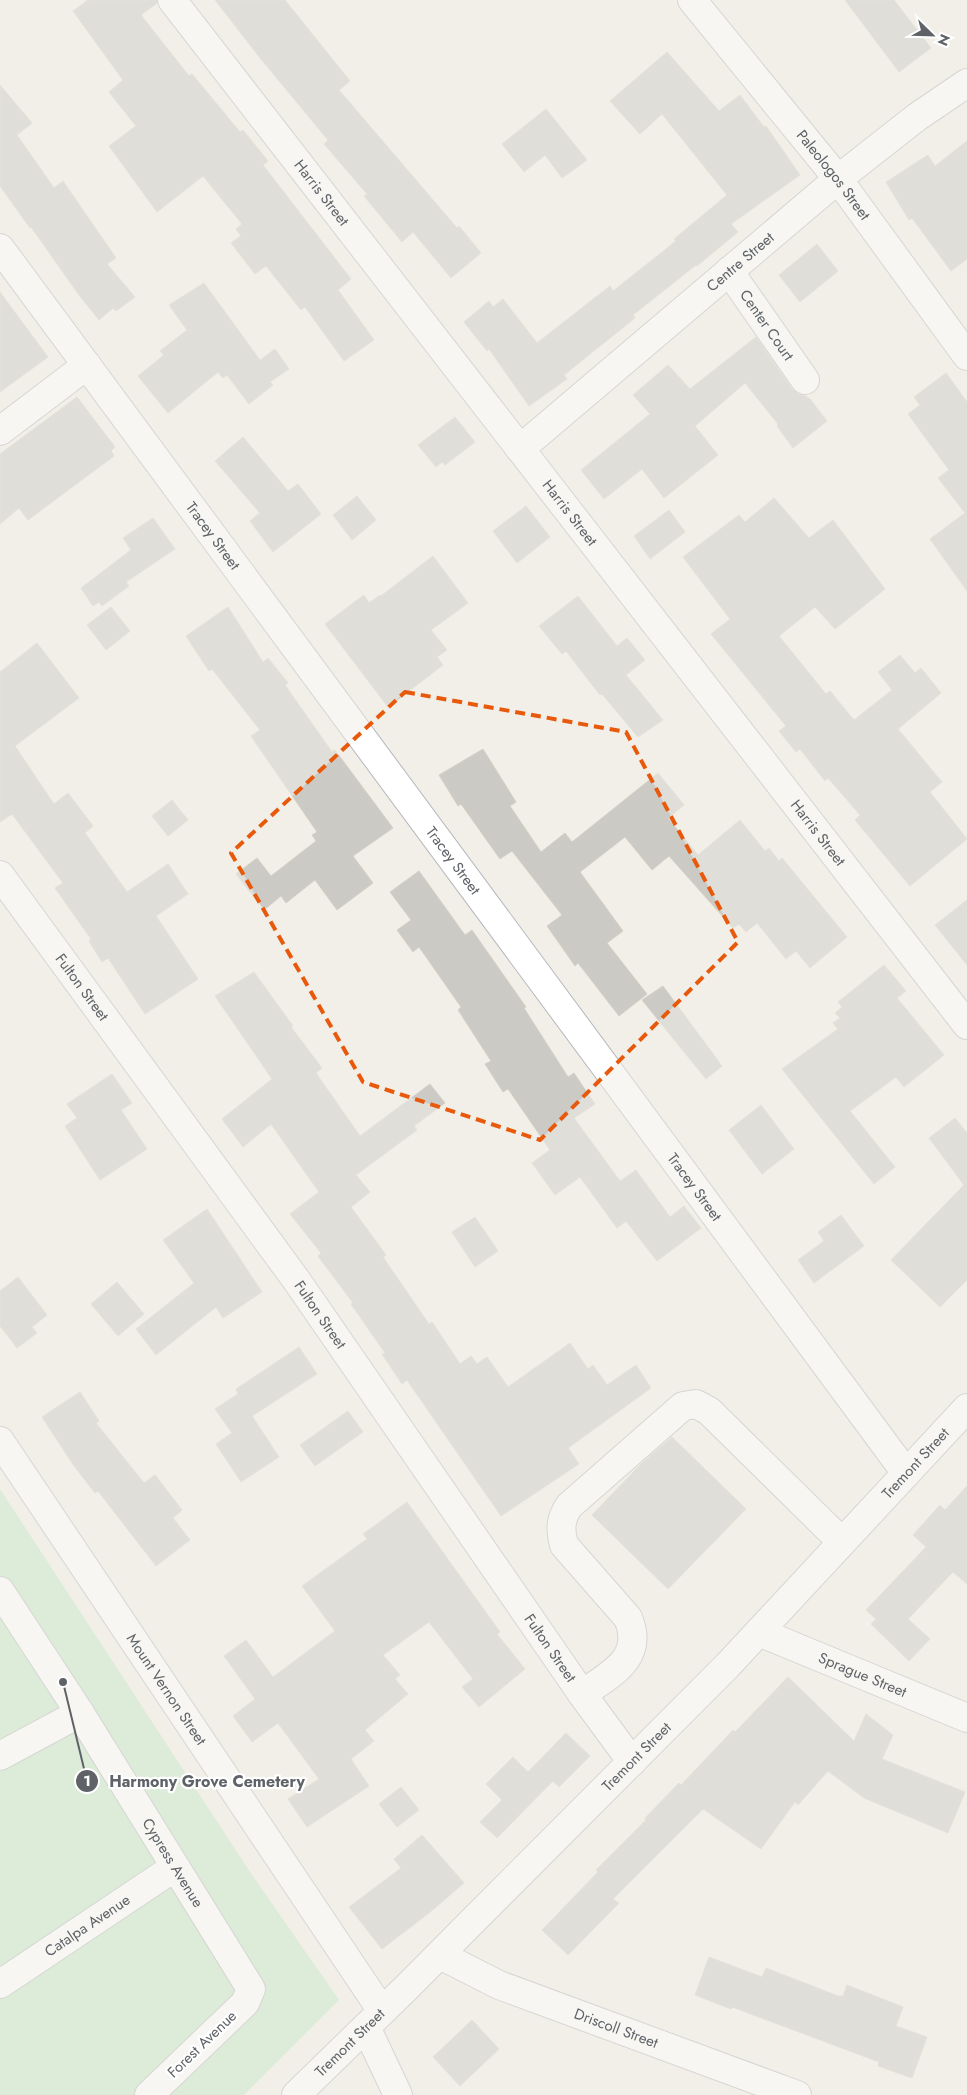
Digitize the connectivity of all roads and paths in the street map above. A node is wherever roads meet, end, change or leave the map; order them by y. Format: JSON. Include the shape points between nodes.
{"nodes":[{"id":1,"x":172,"y":0,"type":"edge"},
{"id":2,"x":692,"y":0,"type":"edge"},
{"id":3,"x":967,"y":83,"type":"edge"},
{"id":4,"x":838,"y":179,"type":"junction"},
{"id":5,"x":0,"y":248,"type":"edge"},
{"id":6,"x":729,"y":271,"type":"junction"},
{"id":7,"x":967,"y":356,"type":"edge"},
{"id":8,"x":87,"y":366,"type":"junction"},
{"id":9,"x":805,"y":380,"type":"dead end"},
{"id":10,"x":0,"y":431,"type":"edge"},
{"id":11,"x":520,"y":449,"type":"junction"},
{"id":12,"x":0,"y":875,"type":"edge"},
{"id":13,"x":967,"y":1025,"type":"edge"},
{"id":14,"x":967,"y":1408,"type":"edge"},
{"id":15,"x":0,"y":1441,"type":"edge"},
{"id":16,"x":906,"y":1473,"type":"junction"},
{"id":17,"x":842,"y":1542,"type":"junction"},
{"id":18,"x":0,"y":1591,"type":"edge"},
{"id":19,"x":759,"y":1632,"type":"junction"},
{"id":20,"x":582,"y":1694,"type":"junction"},
{"id":21,"x":80,"y":1713,"type":"junction"},
{"id":22,"x":967,"y":1718,"type":"edge"},
{"id":23,"x":0,"y":1756,"type":"edge"},
{"id":24,"x":632,"y":1762,"type":"junction"},
{"id":25,"x":175,"y":1868,"type":"junction"},
{"id":26,"x":440,"y":1955,"type":"junction"},
{"id":27,"x":0,"y":1984,"type":"edge"},
{"id":28,"x":251,"y":1989,"type":"joint"},
{"id":29,"x":374,"y":2019,"type":"junction"},
{"id":30,"x":149,"y":2095,"type":"edge"},
{"id":31,"x":296,"y":2095,"type":"edge"},
{"id":32,"x":398,"y":2095,"type":"edge"},
{"id":33,"x":797,"y":2095,"type":"edge"}],
"edges":[{"from":1,"to":11,"type":"street","name":"Harris Street"},
{"from":2,"to":4,"type":"street","name":"Paleologos Street"},
{"from":3,"to":4,"type":"street","name":"Centre Street","via":[[917,117]]},
{"from":4,"to":6,"type":"street","name":"Centre Street"},
{"from":4,"to":7,"type":"street","name":"Paleologos Street"},
{"from":5,"to":8,"type":"street","name":"Tracey Street"},
{"from":6,"to":9,"type":"street","name":"Center Court"},
{"from":6,"to":11,"type":"street","name":"Centre Street"},
{"from":8,"to":10,"type":"street"},
{"from":8,"to":16,"type":"street","name":"Tracey Street"},
{"from":11,"to":13,"type":"street","name":"Harris Street"},
{"from":12,"to":20,"type":"street","name":"Fulton Street","via":[[297,1281]]},
{"from":14,"to":16,"type":"street","name":"Tremont Street"},
{"from":15,"to":29,"type":"street","name":"Mount Vernon Street"},
{"from":16,"to":17,"type":"street","name":"Tremont Street"},
{"from":17,"to":19,"type":"street","name":"Tremont Street"},
{"from":17,"to":20,"type":"street","via":[[708,1411],[696,1404],[683,1406],[569,1506],[562,1517],[560,1530],[564,1545],[628,1618],[634,1632],[632,1648],[622,1665]]},
{"from":18,"to":21,"type":"street","name":"Cypress Avenue"},
{"from":19,"to":22,"type":"street","name":"Sprague Street"},
{"from":19,"to":24,"type":"street","name":"Tremont Street"},
{"from":20,"to":24,"type":"street","name":"Fulton Street"},
{"from":21,"to":23,"type":"street"},
{"from":21,"to":25,"type":"street","name":"Cypress Avenue"},
{"from":24,"to":26,"type":"street","name":"Tremont Street"},
{"from":25,"to":27,"type":"street","name":"Catalpa Avenue"},
{"from":25,"to":28,"type":"street","name":"Cypress Avenue"},
{"from":26,"to":29,"type":"street","name":"Tremont Street"},
{"from":26,"to":33,"type":"street","name":"Driscoll Street","via":[[499,1985]]},
{"from":28,"to":30,"type":"street","name":"Forest Avenue","via":[[245,2003]]},
{"from":29,"to":31,"type":"street","name":"Tremont Street"},
{"from":29,"to":32,"type":"street","name":"Mount Vernon Street"}]}
